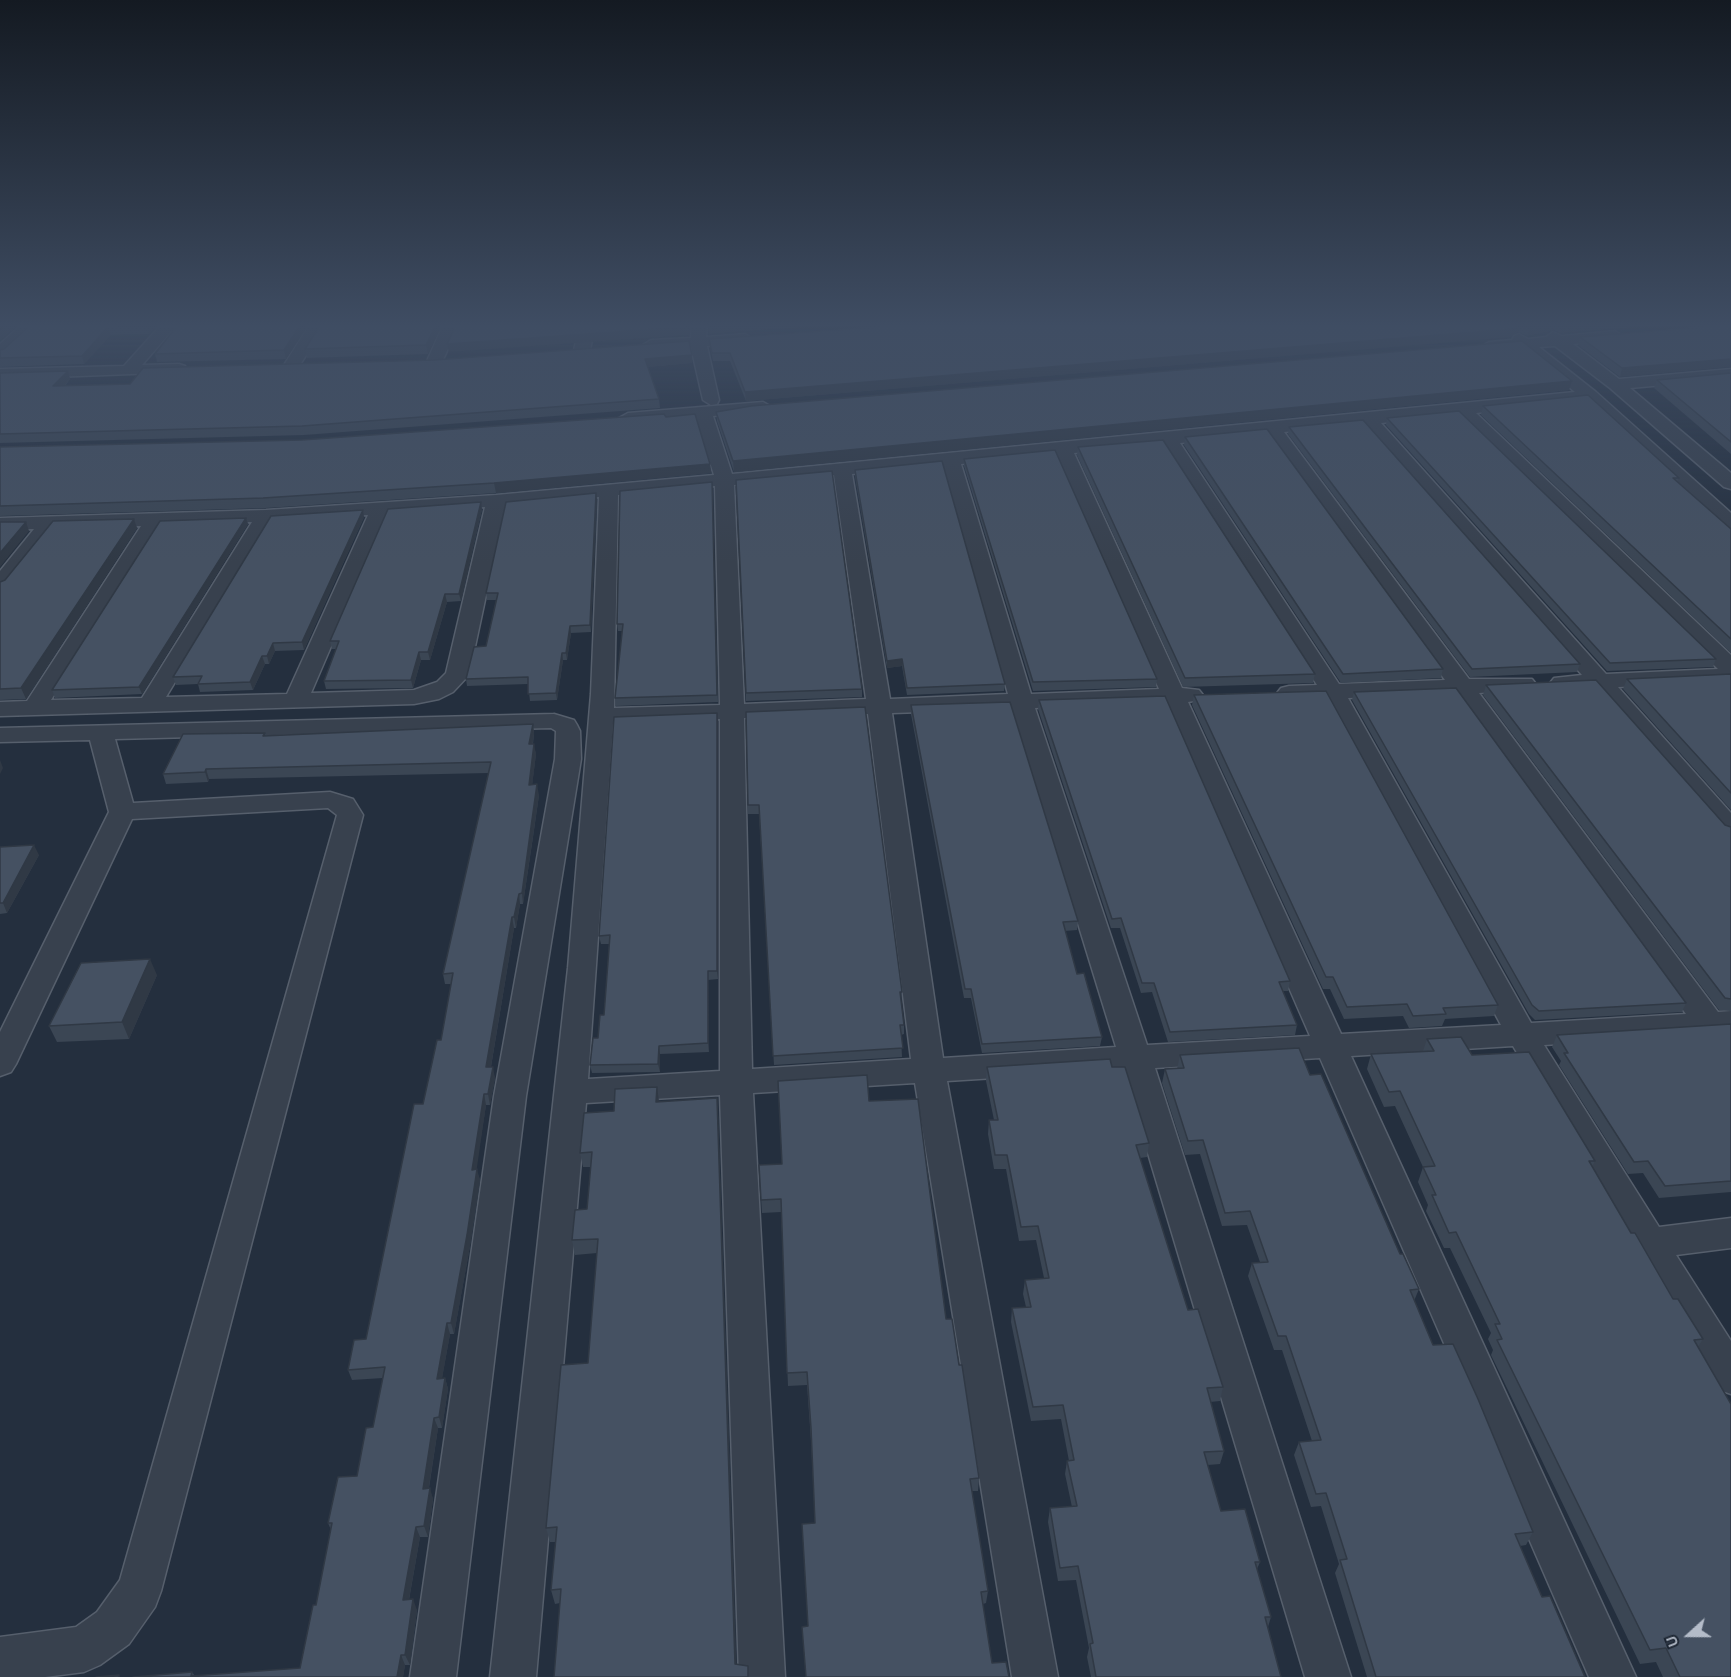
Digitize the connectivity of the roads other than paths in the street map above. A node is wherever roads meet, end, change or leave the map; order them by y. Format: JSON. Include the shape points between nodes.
{"nodes":[{"id":1,"x":716,"y":405,"type":"edge"},
{"id":2,"x":1499,"y":405,"type":"edge"},
{"id":3,"x":1600,"y":405,"type":"edge"},
{"id":4,"x":1641,"y":405,"type":"edge"},
{"id":5,"x":707,"y":406,"type":"junction"},
{"id":6,"x":1462,"y":409,"type":"junction"},
{"id":7,"x":615,"y":413,"type":"edge"},
{"id":8,"x":1368,"y":420,"type":"junction"},
{"id":9,"x":1272,"y":429,"type":"junction"},
{"id":10,"x":1168,"y":439,"type":"junction"},
{"id":11,"x":1063,"y":448,"type":"junction"},
{"id":12,"x":950,"y":459,"type":"junction"},
{"id":13,"x":842,"y":467,"type":"junction"},
{"id":14,"x":724,"y":478,"type":"junction"},
{"id":15,"x":1731,"y":483,"type":"edge"},
{"id":16,"x":609,"y":491,"type":"junction"},
{"id":17,"x":496,"y":501,"type":"junction"},
{"id":18,"x":380,"y":510,"type":"junction"},
{"id":19,"x":266,"y":516,"type":"junction"},
{"id":20,"x":155,"y":519,"type":"junction"},
{"id":21,"x":50,"y":522,"type":"junction"},
{"id":22,"x":1731,"y":523,"type":"edge"},
{"id":23,"x":0,"y":524,"type":"edge"},
{"id":24,"x":0,"y":585,"type":"edge"},
{"id":25,"x":1731,"y":668,"type":"edge"},
{"id":26,"x":1731,"y":675,"type":"edge"},
{"id":27,"x":1600,"y":681,"type":"junction"},
{"id":28,"x":1461,"y":687,"type":"junction"},
{"id":29,"x":1333,"y":692,"type":"junction"},
{"id":30,"x":1265,"y":694,"type":"edge"},
{"id":31,"x":1209,"y":695,"type":"edge"},
{"id":32,"x":1175,"y":696,"type":"junction"},
{"id":33,"x":296,"y":699,"type":"junction"},
{"id":34,"x":1021,"y":700,"type":"junction"},
{"id":35,"x":150,"y":704,"type":"junction"},
{"id":36,"x":879,"y":706,"type":"junction"},
{"id":37,"x":34,"y":708,"type":"junction"},
{"id":38,"x":0,"y":710,"type":"edge"},
{"id":39,"x":732,"y":712,"type":"junction"},
{"id":40,"x":601,"y":716,"type":"junction"},
{"id":41,"x":101,"y":734,"type":"junction"},
{"id":42,"x":0,"y":735,"type":"edge"},
{"id":43,"x":122,"y":812,"type":"junction"},
{"id":44,"x":1731,"y":829,"type":"edge"},
{"id":45,"x":1720,"y":1023,"type":"edge"},
{"id":46,"x":1522,"y":1035,"type":"junction"},
{"id":47,"x":1332,"y":1047,"type":"junction"},
{"id":48,"x":1135,"y":1057,"type":"junction"},
{"id":49,"x":0,"y":1064,"type":"edge"},
{"id":50,"x":929,"y":1070,"type":"junction"},
{"id":51,"x":736,"y":1081,"type":"junction"},
{"id":52,"x":569,"y":1092,"type":"junction"},
{"id":53,"x":1731,"y":1233,"type":"edge"},
{"id":54,"x":1649,"y":1243,"type":"junction"},
{"id":55,"x":1731,"y":1376,"type":"edge"},
{"id":56,"x":0,"y":1660,"type":"edge"},
{"id":57,"x":433,"y":1677,"type":"edge"},
{"id":58,"x":513,"y":1677,"type":"edge"},
{"id":59,"x":762,"y":1677,"type":"edge"},
{"id":60,"x":1035,"y":1677,"type":"edge"},
{"id":61,"x":1328,"y":1677,"type":"edge"},
{"id":62,"x":1613,"y":1677,"type":"edge"}],
"edges":[{"from":1,"to":5,"type":"street"},
{"from":2,"to":6,"type":"street"},
{"from":3,"to":22,"type":"street"},
{"from":4,"to":15,"type":"street"},
{"from":5,"to":7,"type":"street"},
{"from":5,"to":14,"type":"street"},
{"from":6,"to":8,"type":"street"},
{"from":6,"to":25,"type":"street"},
{"from":8,"to":9,"type":"street"},
{"from":8,"to":27,"type":"street"},
{"from":9,"to":10,"type":"street"},
{"from":9,"to":28,"type":"street"},
{"from":10,"to":11,"type":"street"},
{"from":10,"to":29,"type":"street"},
{"from":11,"to":12,"type":"street"},
{"from":11,"to":32,"type":"street"},
{"from":12,"to":13,"type":"street"},
{"from":12,"to":34,"type":"street"},
{"from":13,"to":14,"type":"street"},
{"from":13,"to":36,"type":"street"},
{"from":14,"to":16,"type":"street"},
{"from":14,"to":39,"type":"street"},
{"from":16,"to":17,"type":"street"},
{"from":16,"to":40,"type":"street"},
{"from":17,"to":18,"type":"street"},
{"from":17,"to":33,"type":"street","via":[[457,675],[445,687],[414,697]]},
{"from":18,"to":19,"type":"street"},
{"from":18,"to":33,"type":"street"},
{"from":19,"to":20,"type":"street"},
{"from":19,"to":35,"type":"street"},
{"from":20,"to":21,"type":"street"},
{"from":20,"to":37,"type":"street"},
{"from":21,"to":23,"type":"street"},
{"from":21,"to":24,"type":"street"},
{"from":26,"to":27,"type":"street"},
{"from":27,"to":28,"type":"street"},
{"from":27,"to":44,"type":"street"},
{"from":28,"to":29,"type":"street"},
{"from":28,"to":45,"type":"street"},
{"from":29,"to":30,"type":"street"},
{"from":29,"to":46,"type":"street"},
{"from":31,"to":32,"type":"street"},
{"from":32,"to":34,"type":"street"},
{"from":32,"to":47,"type":"street"},
{"from":33,"to":35,"type":"street"},
{"from":34,"to":36,"type":"street"},
{"from":34,"to":48,"type":"street"},
{"from":35,"to":37,"type":"street"},
{"from":36,"to":39,"type":"street"},
{"from":36,"to":50,"type":"street"},
{"from":37,"to":38,"type":"street"},
{"from":39,"to":40,"type":"street"},
{"from":39,"to":51,"type":"street"},
{"from":40,"to":52,"type":"street","via":[[583,968]]},
{"from":41,"to":42,"type":"street"},
{"from":41,"to":43,"type":"street"},
{"from":41,"to":57,"type":"street","via":[[554,721],[565,725],[568,731],[568,759],[510,1096]]},
{"from":43,"to":49,"type":"street"},
{"from":43,"to":56,"type":"street","via":[[330,800],[344,805],[350,815],[139,1591],[113,1628],[84,1649]]},
{"from":45,"to":46,"type":"street"},
{"from":46,"to":47,"type":"street"},
{"from":46,"to":54,"type":"street"},
{"from":47,"to":48,"type":"street"},
{"from":47,"to":62,"type":"street"},
{"from":48,"to":50,"type":"street"},
{"from":48,"to":61,"type":"street"},
{"from":50,"to":51,"type":"street"},
{"from":50,"to":60,"type":"street"},
{"from":51,"to":52,"type":"street"},
{"from":51,"to":59,"type":"street"},
{"from":52,"to":58,"type":"street"},
{"from":53,"to":54,"type":"street"},
{"from":54,"to":55,"type":"street"}]}
